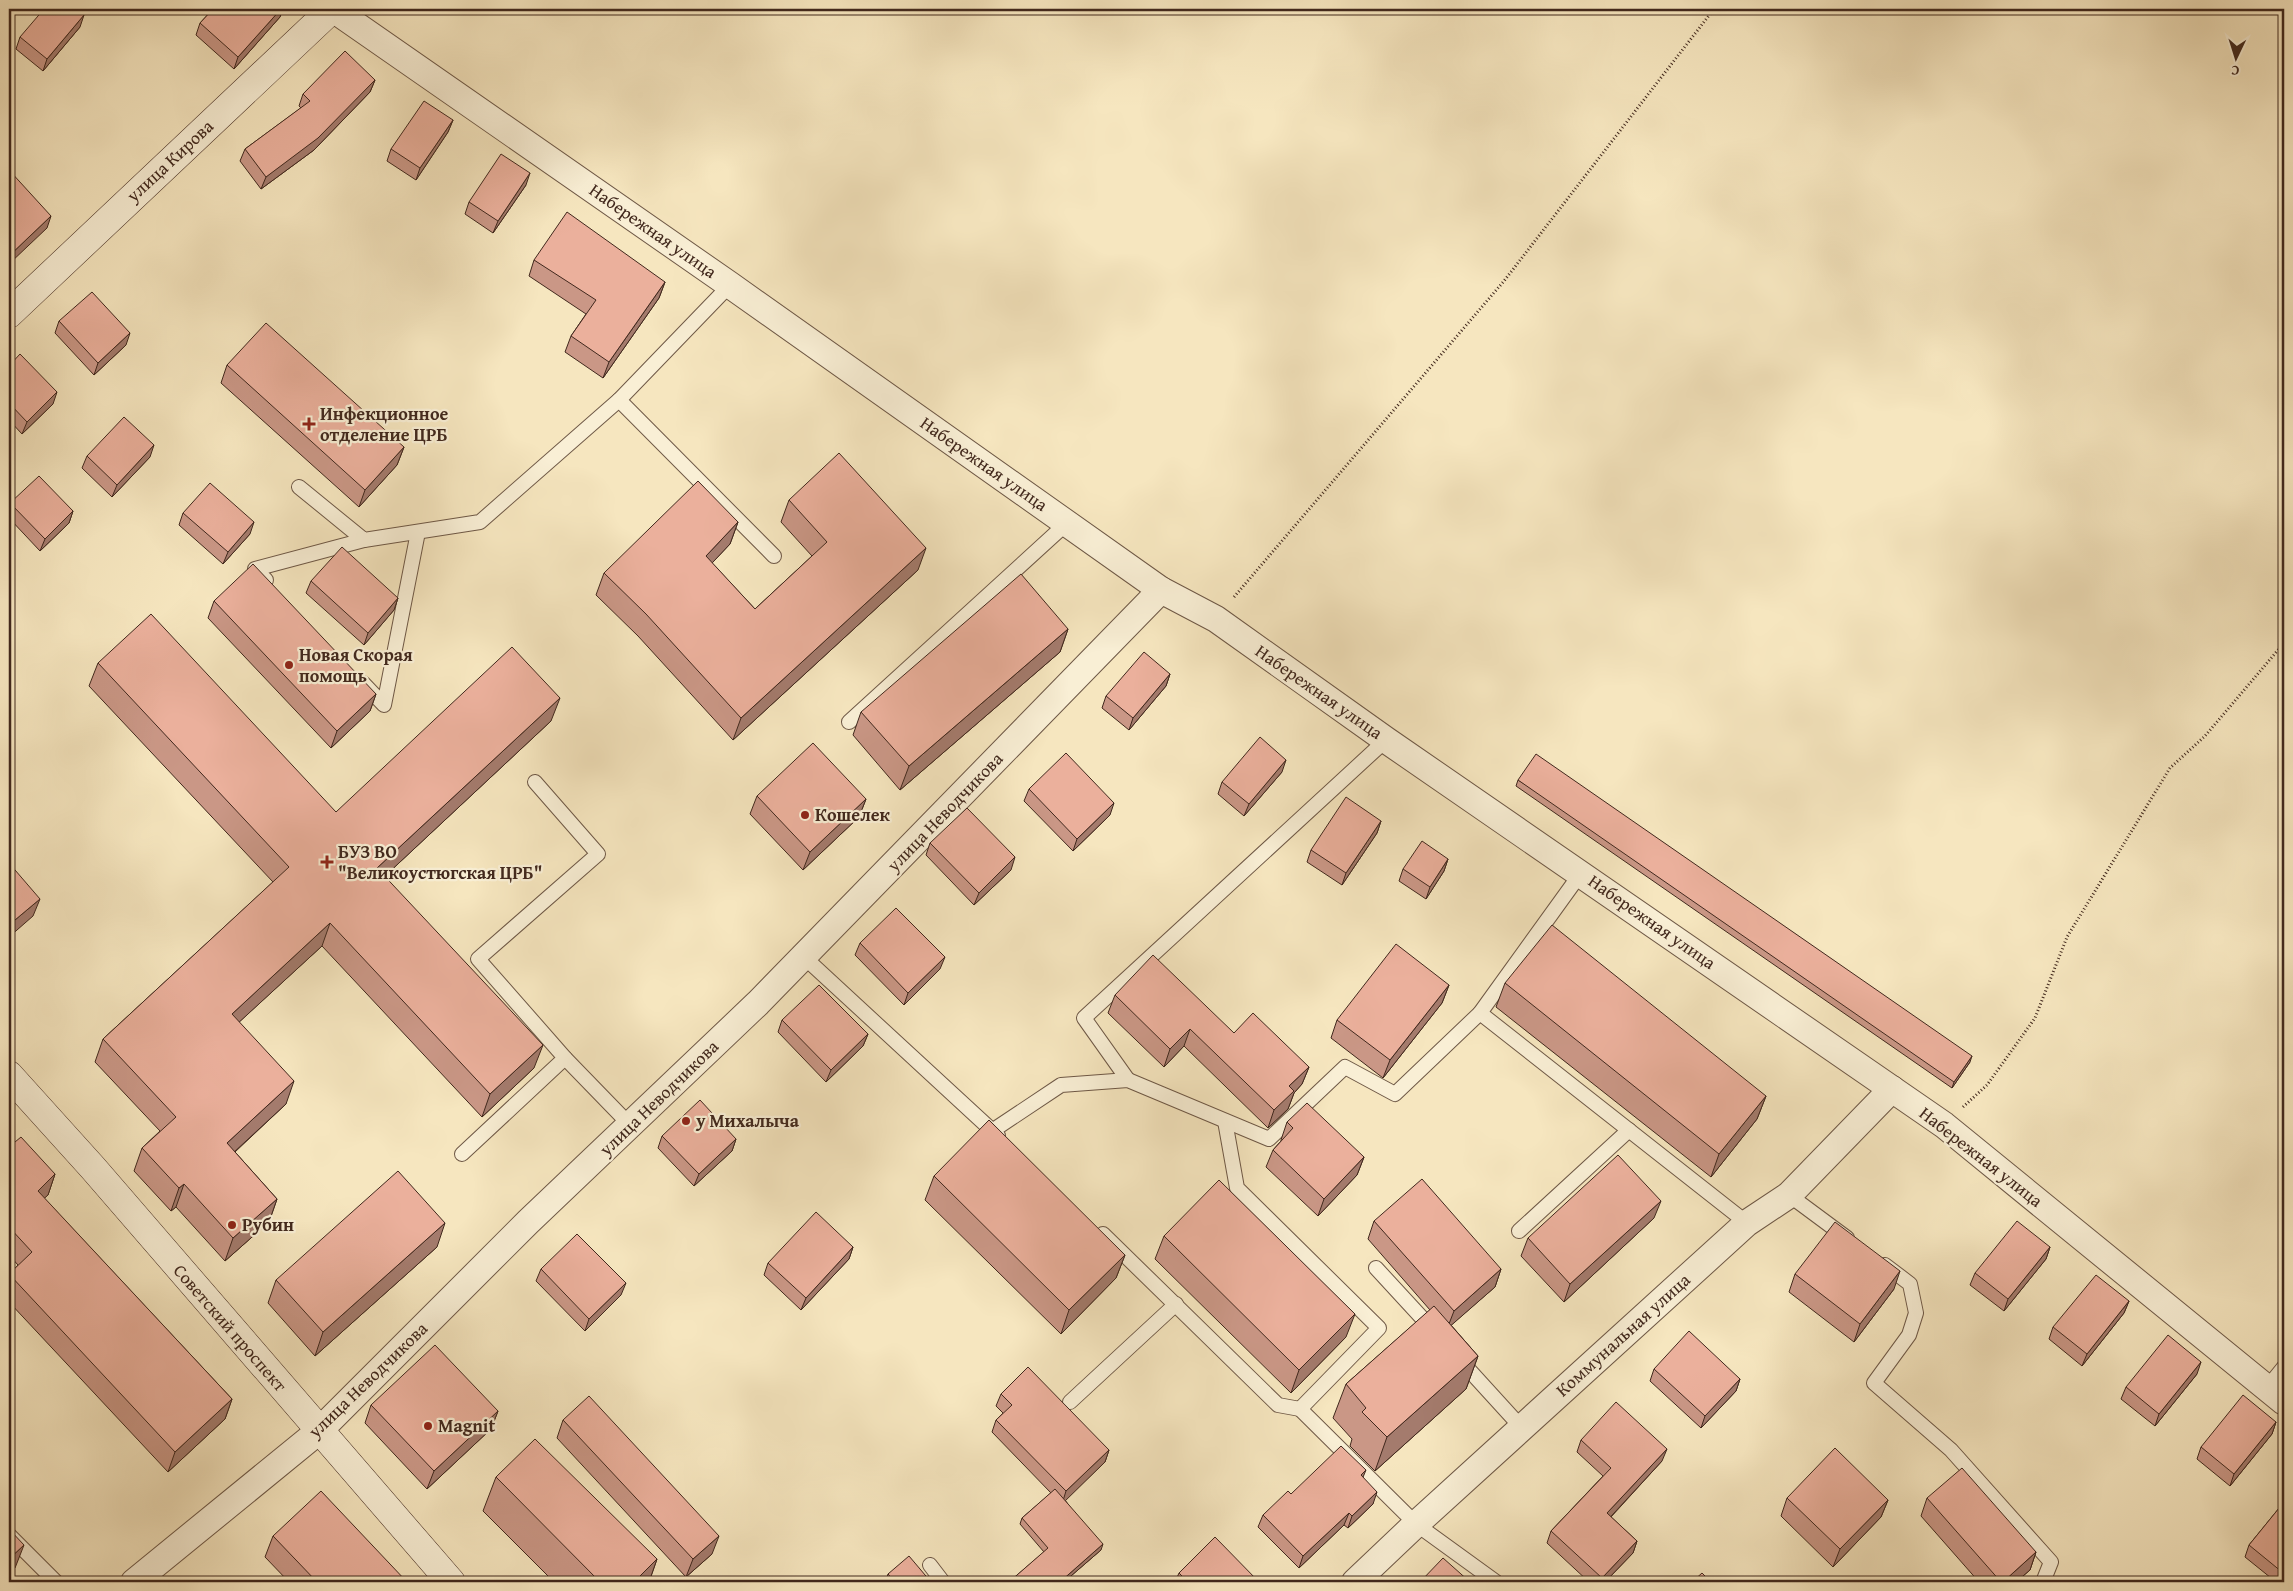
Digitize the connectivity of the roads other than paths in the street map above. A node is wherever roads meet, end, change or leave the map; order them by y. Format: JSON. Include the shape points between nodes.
{"nodes":[{"id":1,"x":333,"y":9,"type":"edge"},
{"id":2,"x":730,"y":285,"type":"junction"},
{"id":3,"x":9,"y":314,"type":"edge"},
{"id":4,"x":619,"y":400,"type":"junction"},
{"id":5,"x":299,"y":487,"type":"dead end"},
{"id":6,"x":1067,"y":523,"type":"junction"},
{"id":7,"x":418,"y":532,"type":"junction"},
{"id":8,"x":364,"y":540,"type":"junction"},
{"id":9,"x":774,"y":556,"type":"dead end"},
{"id":10,"x":275,"y":590,"type":"edge"},
{"id":11,"x":1161,"y":590,"type":"junction"},
{"id":12,"x":357,"y":676,"type":"edge"},
{"id":13,"x":849,"y":722,"type":"dead end"},
{"id":14,"x":1386,"y":740,"type":"junction"},
{"id":15,"x":535,"y":782,"type":"dead end"},
{"id":16,"x":1581,"y":872,"type":"junction"},
{"id":17,"x":804,"y":957,"type":"junction"},
{"id":18,"x":1480,"y":1013,"type":"junction"},
{"id":19,"x":565,"y":1058,"type":"junction"},
{"id":20,"x":9,"y":1075,"type":"edge"},
{"id":21,"x":1128,"y":1080,"type":"junction"},
{"id":22,"x":1892,"y":1089,"type":"junction"},
{"id":23,"x":1225,"y":1121,"type":"junction"},
{"id":24,"x":630,"y":1125,"type":"junction"},
{"id":25,"x":1629,"y":1130,"type":"junction"},
{"id":26,"x":992,"y":1131,"type":"junction"},
{"id":27,"x":1006,"y":1144,"type":"edge"},
{"id":28,"x":462,"y":1154,"type":"dead end"},
{"id":29,"x":1789,"y":1195,"type":"junction"},
{"id":30,"x":1091,"y":1223,"type":"edge"},
{"id":31,"x":1747,"y":1223,"type":"junction"},
{"id":32,"x":1519,"y":1231,"type":"dead end"},
{"id":33,"x":1376,"y":1268,"type":"dead end"},
{"id":34,"x":1176,"y":1304,"type":"junction"},
{"id":35,"x":2284,"y":1367,"type":"edge"},
{"id":36,"x":2276,"y":1395,"type":"edge"},
{"id":37,"x":1070,"y":1402,"type":"dead end"},
{"id":38,"x":1300,"y":1409,"type":"junction"},
{"id":39,"x":1522,"y":1428,"type":"junction"},
{"id":40,"x":318,"y":1431,"type":"junction"},
{"id":41,"x":1416,"y":1524,"type":"junction"},
{"id":42,"x":9,"y":1535,"type":"edge"},
{"id":43,"x":930,"y":1565,"type":"dead end"},
{"id":44,"x":56,"y":1582,"type":"edge"},
{"id":45,"x":134,"y":1582,"type":"edge"},
{"id":46,"x":451,"y":1582,"type":"edge"},
{"id":47,"x":943,"y":1582,"type":"edge"},
{"id":48,"x":1355,"y":1582,"type":"edge"},
{"id":49,"x":1496,"y":1582,"type":"edge"},
{"id":50,"x":2043,"y":1582,"type":"edge"}],
"edges":[{"from":1,"to":2,"type":"street","name":"Набережная улица"},
{"from":1,"to":3,"type":"street","name":"улица Кирова"},
{"from":2,"to":4,"type":"lane"},
{"from":2,"to":6,"type":"street","name":"Набережная улица"},
{"from":4,"to":7,"type":"lane","via":[[480,522]]},
{"from":4,"to":9,"type":"lane"},
{"from":5,"to":8,"type":"lane"},
{"from":6,"to":11,"type":"street","name":"Набережная улица"},
{"from":6,"to":13,"type":"lane"},
{"from":7,"to":8,"type":"lane"},
{"from":7,"to":12,"type":"lane","via":[[384,705]]},
{"from":8,"to":10,"type":"lane","via":[[255,569]]},
{"from":11,"to":14,"type":"street","name":"Набережная улица","via":[[1216,618]]},
{"from":11,"to":17,"type":"street","name":"улица Неводчикова"},
{"from":14,"to":16,"type":"street","name":"Набережная улица"},
{"from":14,"to":21,"type":"lane","via":[[1084,1018]]},
{"from":15,"to":19,"type":"lane","via":[[598,854],[478,959]]},
{"from":16,"to":18,"type":"lane"},
{"from":16,"to":22,"type":"street","name":"Набережная улица"},
{"from":17,"to":24,"type":"street","name":"улица Неводчикова"},
{"from":17,"to":26,"type":"lane"},
{"from":18,"to":23,"type":"lane","via":[[1395,1094],[1345,1067],[1269,1139]]},
{"from":18,"to":25,"type":"lane"},
{"from":19,"to":24,"type":"lane"},
{"from":19,"to":28,"type":"lane"},
{"from":20,"to":40,"type":"street","name":"Советский проспект"},
{"from":21,"to":23,"type":"lane"},
{"from":21,"to":26,"type":"lane","via":[[1061,1085]]},
{"from":22,"to":29,"type":"street","name":"Коммунальная улица"},
{"from":22,"to":36,"type":"street","name":"Набережная улица","via":[[1944,1126]]},
{"from":23,"to":38,"type":"lane","via":[[1237,1188],[1379,1328]]},
{"from":24,"to":40,"type":"street","name":"улица Неводчикова"},
{"from":25,"to":31,"type":"lane"},
{"from":25,"to":32,"type":"lane"},
{"from":26,"to":27,"type":"lane"},
{"from":29,"to":31,"type":"street","name":"Коммунальная улица"},
{"from":29,"to":50,"type":"lane","via":[[1910,1284],[1916,1313],[1909,1335],[1874,1382],[1951,1450],[2050,1562]]},
{"from":30,"to":34,"type":"lane"},
{"from":31,"to":39,"type":"street","name":"Коммунальная улица"},
{"from":33,"to":39,"type":"lane"},
{"from":34,"to":37,"type":"lane"},
{"from":34,"to":38,"type":"lane","via":[[1278,1405]]},
{"from":35,"to":36,"type":"lane"},
{"from":38,"to":41,"type":"lane"},
{"from":39,"to":41,"type":"street","name":"Коммунальная улица"},
{"from":40,"to":45,"type":"street","name":"улица Неводчикова"},
{"from":40,"to":46,"type":"street","name":"Советский проспект"},
{"from":41,"to":48,"type":"street","name":"Коммунальная улица"},
{"from":41,"to":49,"type":"lane"},
{"from":42,"to":44,"type":"lane"},
{"from":43,"to":47,"type":"lane"}]}
